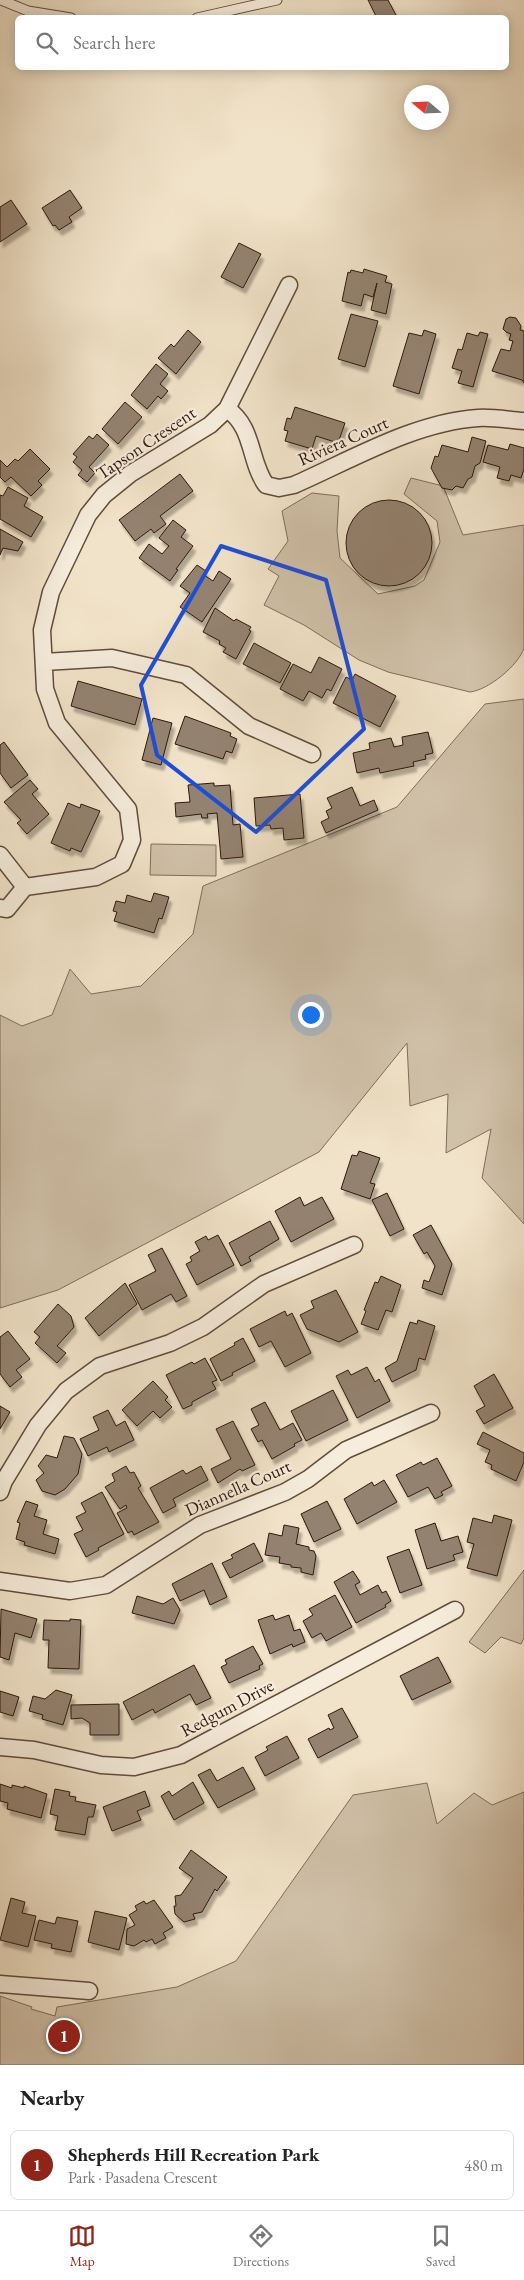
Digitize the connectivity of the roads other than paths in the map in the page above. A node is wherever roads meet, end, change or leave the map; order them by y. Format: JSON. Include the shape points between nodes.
{"nodes":[{"id":1,"x":1,"y":0,"type":"edge"},
{"id":2,"x":277,"y":0,"type":"edge"},
{"id":3,"x":53,"y":15,"type":"edge"},
{"id":4,"x":210,"y":15,"type":"edge"},
{"id":5,"x":290,"y":285,"type":"dead end"},
{"id":6,"x":227,"y":409,"type":"junction"},
{"id":7,"x":524,"y":421,"type":"edge"},
{"id":8,"x":44,"y":662,"type":"junction"},
{"id":9,"x":312,"y":754,"type":"dead end"},
{"id":10,"x":0,"y":855,"type":"edge"},
{"id":11,"x":25,"y":887,"type":"junction"},
{"id":12,"x":0,"y":908,"type":"edge"},
{"id":13,"x":354,"y":1245,"type":"dead end"},
{"id":14,"x":431,"y":1413,"type":"dead end"},
{"id":15,"x":0,"y":1492,"type":"edge"},
{"id":16,"x":0,"y":1581,"type":"edge"},
{"id":17,"x":455,"y":1610,"type":"dead end"},
{"id":18,"x":0,"y":1747,"type":"edge"},
{"id":19,"x":0,"y":1984,"type":"edge"},
{"id":20,"x":88,"y":1991,"type":"dead end"}],
"edges":[{"from":1,"to":3,"type":"lane","via":[[28,11]]},
{"from":2,"to":4,"type":"lane"},
{"from":5,"to":6,"type":"street","name":"Tapson Crescent"},
{"from":6,"to":7,"type":"street","name":"Riviera Court","via":[[236,415],[251,442],[258,474],[266,485],[279,488],[294,485],[416,431],[446,422],[479,418]]},
{"from":6,"to":8,"type":"street","name":"Tapson Crescent","via":[[210,425],[130,474],[104,495],[88,514],[51,592],[42,630]]},
{"from":8,"to":9,"type":"street","via":[[112,658],[186,675],[249,726]]},
{"from":8,"to":11,"type":"street","name":"Tapson Crescent","via":[[45,689],[57,723],[128,809],[132,840],[122,864],[96,877]]},
{"from":10,"to":11,"type":"street"},
{"from":11,"to":12,"type":"street","via":[[7,909]]},
{"from":13,"to":15,"type":"street","via":[[264,1284],[230,1310],[170,1343],[100,1366],[66,1391],[38,1425]]},
{"from":14,"to":16,"type":"street","name":"Diannella Court","via":[[346,1450],[285,1492],[200,1525],[106,1584],[70,1591]]},
{"from":17,"to":18,"type":"street","name":"Redgum Drive","via":[[180,1755],[134,1767],[101,1765],[34,1750]]},
{"from":19,"to":20,"type":"street"}]}
